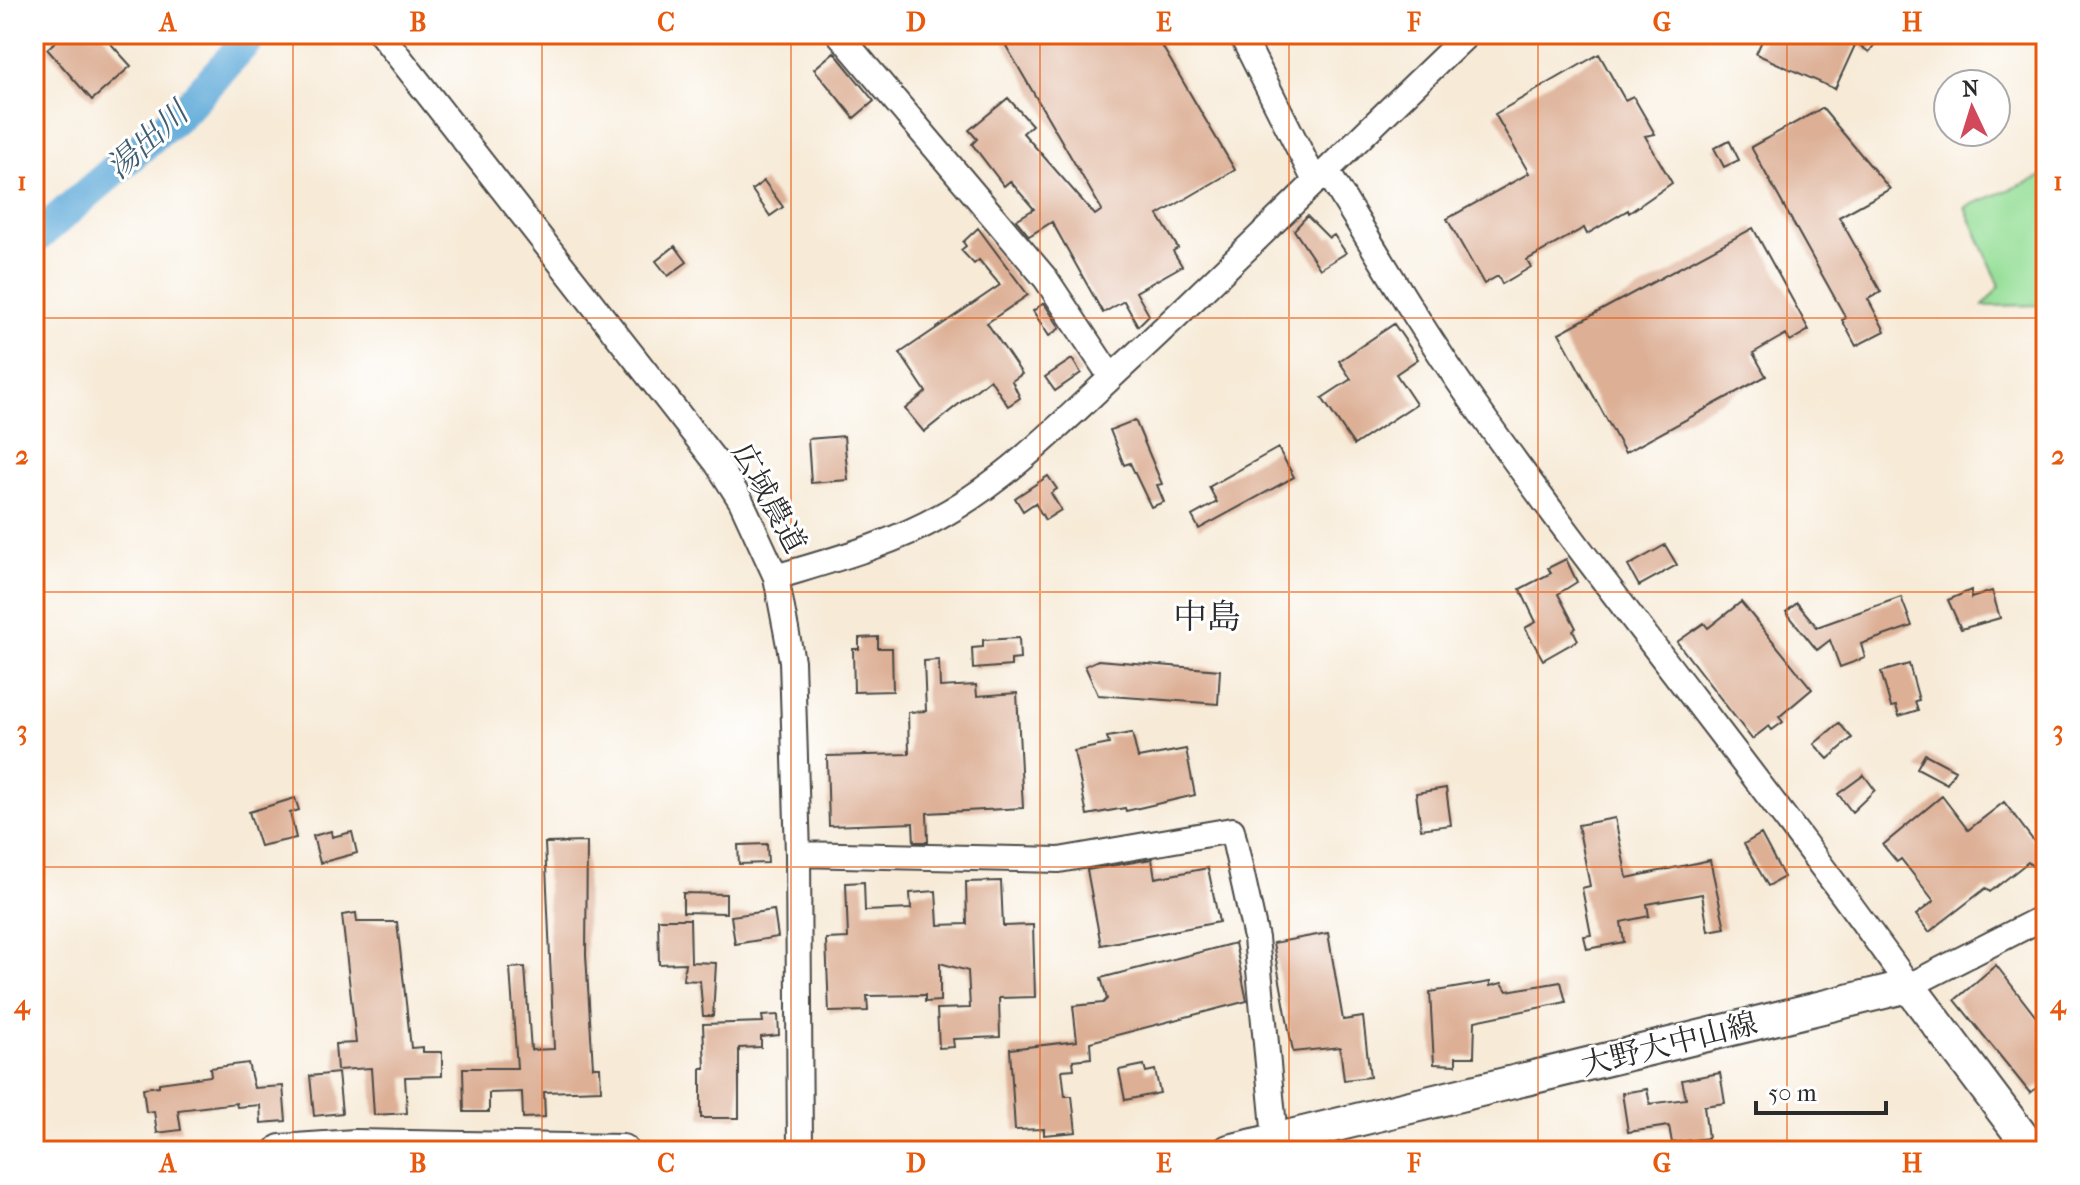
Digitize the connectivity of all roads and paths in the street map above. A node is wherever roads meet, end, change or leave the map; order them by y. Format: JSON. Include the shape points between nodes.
{"nodes":[{"id":1,"x":381,"y":34,"type":"edge"},
{"id":2,"x":839,"y":34,"type":"edge"},
{"id":3,"x":1241,"y":34,"type":"edge"},
{"id":4,"x":1468,"y":34,"type":"edge"},
{"id":5,"x":1321,"y":176,"type":"junction"},
{"id":6,"x":1111,"y":377,"type":"junction"},
{"id":7,"x":776,"y":577,"type":"junction"},
{"id":8,"x":798,"y":854,"type":"junction"},
{"id":9,"x":2046,"y":916,"type":"edge"},
{"id":10,"x":1909,"y":986,"type":"junction"},
{"id":11,"x":1275,"y":1138,"type":"junction"},
{"id":12,"x":281,"y":1151,"type":"edge"},
{"id":13,"x":622,"y":1151,"type":"edge"},
{"id":14,"x":800,"y":1151,"type":"edge"},
{"id":15,"x":1229,"y":1151,"type":"edge"},
{"id":16,"x":2033,"y":1151,"type":"edge"}],
"edges":[{"from":1,"to":7,"type":"street","name":"広域農道","via":[[716,462],[741,501]]},
{"from":2,"to":6,"type":"street","via":[[1046,279]]},
{"from":3,"to":5,"type":"street"},
{"from":4,"to":5,"type":"street"},
{"from":5,"to":6,"type":"street"},
{"from":5,"to":10,"type":"street","via":[[1471,399],[1829,872]]},
{"from":6,"to":7,"type":"street","via":[[1032,449],[941,516],[857,552]]},
{"from":7,"to":8,"type":"street","name":"広域農道","via":[[792,661]]},
{"from":8,"to":11,"type":"street","via":[[1059,860],[1232,830],[1256,938]]},
{"from":8,"to":14,"type":"street","name":"広域農道"},
{"from":9,"to":10,"type":"street"},
{"from":10,"to":11,"type":"main road","name":"大野大中山線"},
{"from":10,"to":16,"type":"main road"},
{"from":11,"to":15,"type":"main road","name":"大野大中山線"},
{"from":12,"to":13,"type":"main road","via":[[355,1146]]}]}
